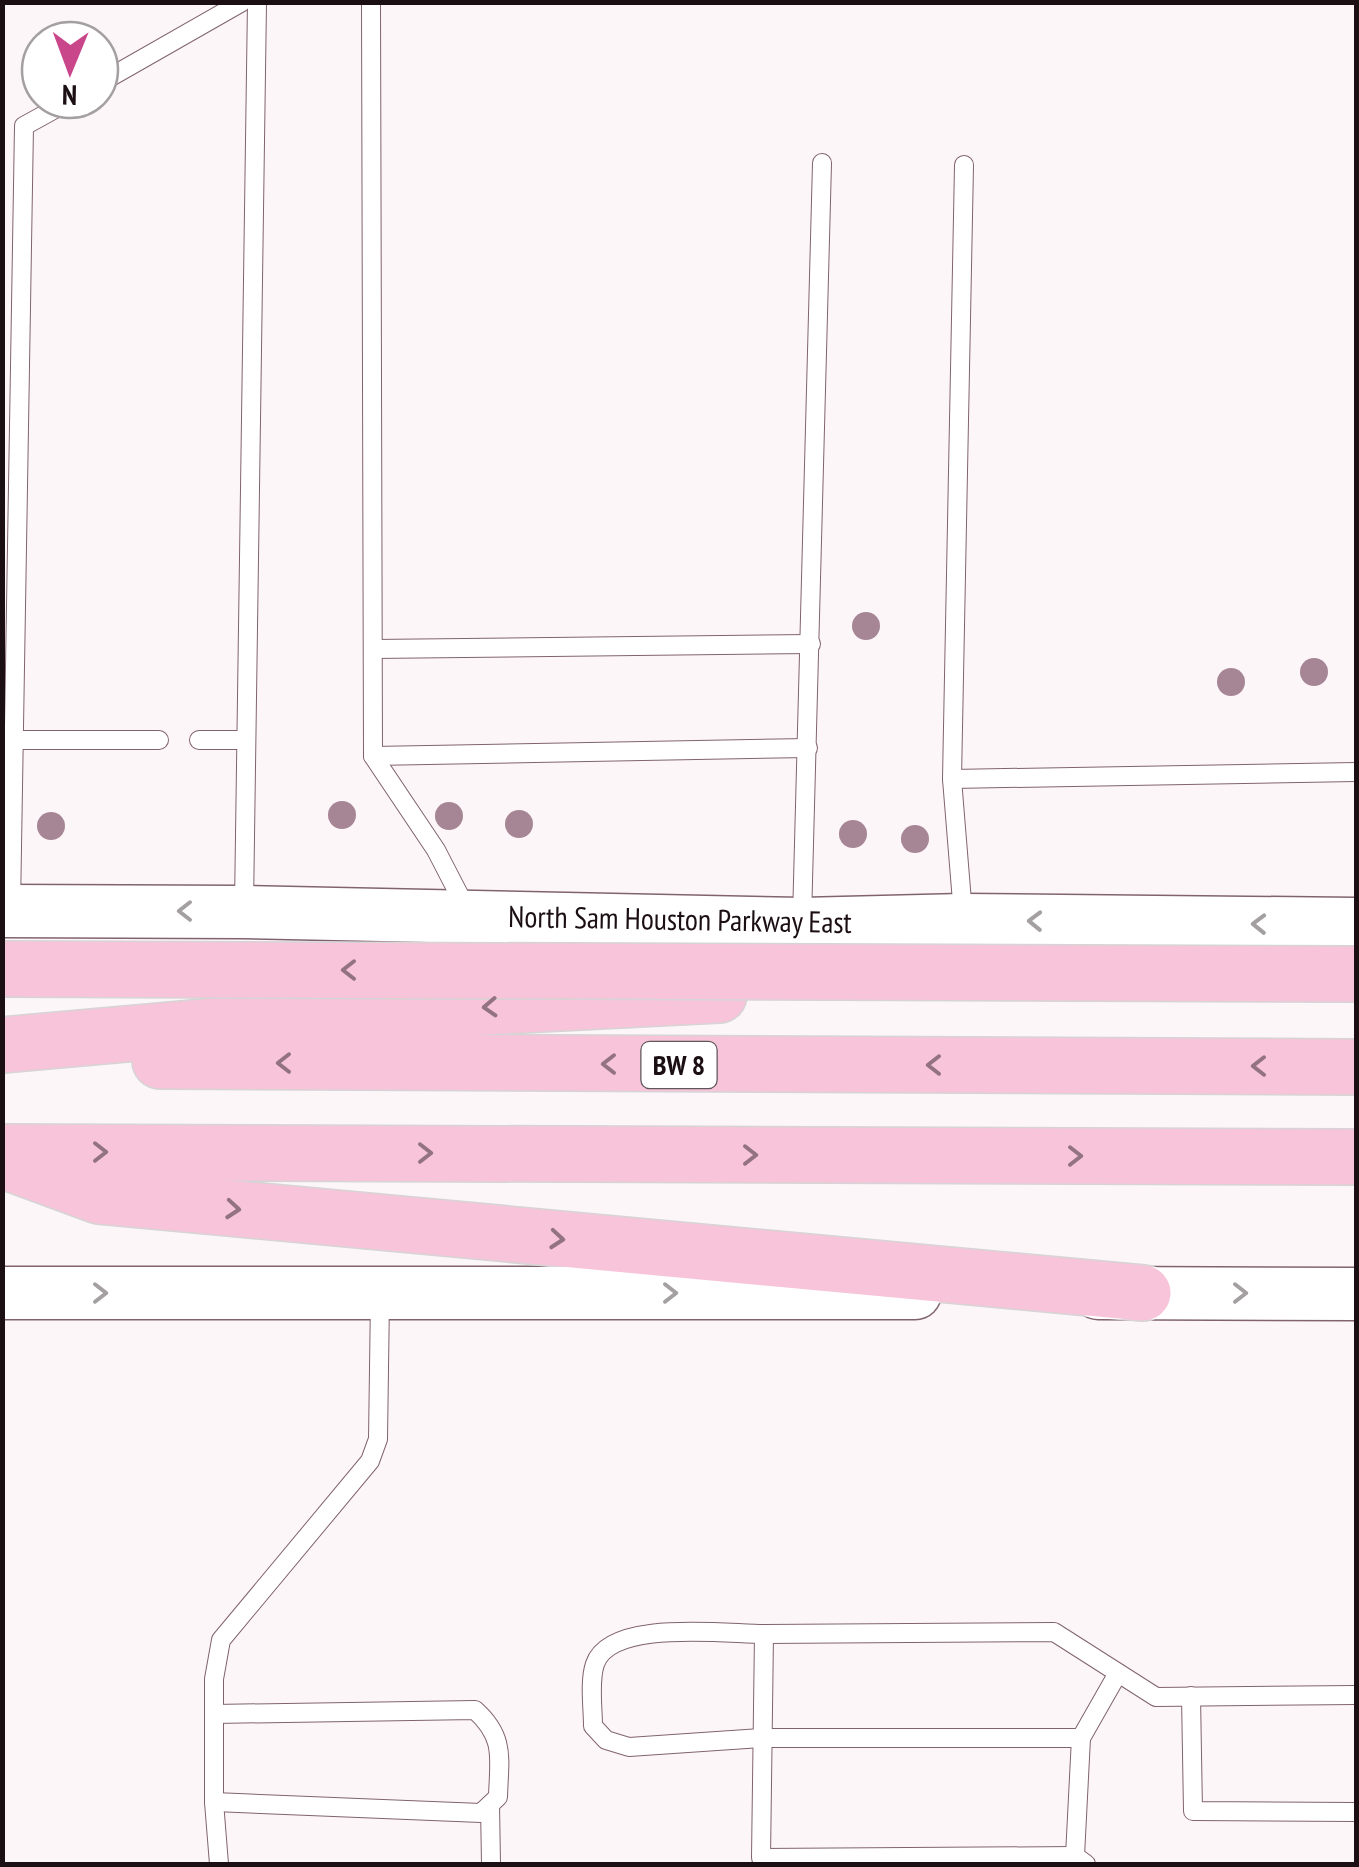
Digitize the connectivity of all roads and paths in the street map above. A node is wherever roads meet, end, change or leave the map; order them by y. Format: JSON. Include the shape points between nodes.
{"nodes":[{"id":1,"x":242,"y":2,"type":"edge"},
{"id":2,"x":257,"y":2,"type":"edge"},
{"id":3,"x":371,"y":2,"type":"edge"},
{"id":4,"x":120,"y":72,"type":"edge"},
{"id":5,"x":35,"y":120,"type":"edge"},
{"id":6,"x":822,"y":163,"type":"dead end"},
{"id":7,"x":964,"y":166,"type":"dead end"},
{"id":8,"x":811,"y":644,"type":"junction"},
{"id":9,"x":373,"y":649,"type":"junction"},
{"id":10,"x":14,"y":740,"type":"junction"},
{"id":11,"x":159,"y":740,"type":"dead end"},
{"id":12,"x":199,"y":740,"type":"dead end"},
{"id":13,"x":246,"y":740,"type":"junction"},
{"id":14,"x":808,"y":748,"type":"junction"},
{"id":15,"x":373,"y":756,"type":"junction"},
{"id":16,"x":1356,"y":772,"type":"edge"},
{"id":17,"x":952,"y":779,"type":"junction"},
{"id":18,"x":6,"y":911,"type":"edge"},
{"id":19,"x":244,"y":912,"type":"junction"},
{"id":20,"x":470,"y":916,"type":"junction"},
{"id":21,"x":963,"y":920,"type":"junction"},
{"id":22,"x":802,"y":924,"type":"junction"},
{"id":23,"x":1355,"y":939,"type":"edge"},
{"id":24,"x":2,"y":970,"type":"edge"},
{"id":25,"x":2,"y":1045,"type":"edge"},
{"id":26,"x":2,"y":1057,"type":"edge"},
{"id":27,"x":1356,"y":1067,"type":"edge"},
{"id":28,"x":2,"y":1152,"type":"edge"},
{"id":29,"x":1356,"y":1157,"type":"edge"},
{"id":30,"x":2,"y":1161,"type":"edge"},
{"id":31,"x":2,"y":1293,"type":"edge"},
{"id":32,"x":380,"y":1293,"type":"junction"},
{"id":33,"x":1143,"y":1293,"type":"junction"},
{"id":34,"x":1356,"y":1294,"type":"edge"},
{"id":35,"x":764,"y":1634,"type":"junction"},
{"id":36,"x":1118,"y":1673,"type":"junction"},
{"id":37,"x":1356,"y":1694,"type":"edge"},
{"id":38,"x":1191,"y":1696,"type":"junction"},
{"id":39,"x":214,"y":1714,"type":"junction"},
{"id":40,"x":762,"y":1738,"type":"junction"},
{"id":41,"x":1080,"y":1738,"type":"junction"},
{"id":42,"x":214,"y":1802,"type":"junction"},
{"id":43,"x":490,"y":1804,"type":"junction"},
{"id":44,"x":1356,"y":1812,"type":"edge"},
{"id":45,"x":1080,"y":1860,"type":"edge"},
{"id":46,"x":219,"y":1864,"type":"edge"},
{"id":47,"x":491,"y":1864,"type":"edge"}],
"edges":[{"from":1,"to":4,"type":"lane"},
{"from":2,"to":13,"type":"lane"},
{"from":3,"to":9,"type":"lane"},
{"from":5,"to":10,"type":"lane","via":[[24,126]]},
{"from":6,"to":8,"type":"lane"},
{"from":7,"to":17,"type":"lane"},
{"from":8,"to":9,"type":"lane"},
{"from":8,"to":14,"type":"lane"},
{"from":9,"to":15,"type":"lane"},
{"from":10,"to":11,"type":"lane"},
{"from":10,"to":18,"type":"lane"},
{"from":12,"to":13,"type":"lane"},
{"from":13,"to":19,"type":"lane"},
{"from":14,"to":15,"type":"lane"},
{"from":14,"to":22,"type":"lane"},
{"from":15,"to":20,"type":"lane","via":[[436,850]]},
{"from":16,"to":17,"type":"lane"},
{"from":17,"to":21,"type":"lane"},
{"from":19,"to":18,"type":"main road","name":"North Sam Houston Parkway East","one_way":true},
{"from":19,"to":20,"type":"main road","name":"North Sam Houston Parkway East"},
{"from":20,"to":22,"type":"main road","name":"North Sam Houston Parkway East"},
{"from":21,"to":22,"type":"main road","name":"North Sam Houston Parkway East"},
{"from":23,"to":21,"type":"main road","name":"North Sam Houston Parkway East","one_way":true},
{"from":23,"to":24,"type":"highway","one_way":true,"bridge":true},
{"from":23,"to":25,"type":"highway","one_way":true},
{"from":27,"to":26,"type":"highway","number":"BW 8","one_way":true,"via":[[259,1064]]},
{"from":28,"to":29,"type":"highway","one_way":true},
{"from":30,"to":33,"type":"highway","one_way":true,"via":[[99,1196]]},
{"from":31,"to":32,"type":"main road","one_way":true},
{"from":32,"to":33,"type":"main road","one_way":true},
{"from":32,"to":39,"type":"lane","via":[[378,1438],[370,1461],[222,1640]]},
{"from":33,"to":34,"type":"main road","one_way":true},
{"from":35,"to":36,"type":"lane","via":[[1054,1632]]},
{"from":35,"to":40,"type":"lane"},
{"from":35,"to":40,"type":"lane","via":[[633,1634],[604,1646],[594,1665],[593,1711],[593,1726],[606,1740],[629,1747]]},
{"from":36,"to":38,"type":"lane","via":[[1156,1697]]},
{"from":36,"to":41,"type":"lane"},
{"from":37,"to":38,"type":"lane"},
{"from":38,"to":44,"type":"lane","via":[[1193,1811]]},
{"from":39,"to":42,"type":"lane"},
{"from":39,"to":43,"type":"lane","via":[[476,1710],[493,1726],[499,1744],[498,1797]]},
{"from":40,"to":41,"type":"lane"},
{"from":40,"to":45,"type":"lane","via":[[761,1858]]},
{"from":41,"to":45,"type":"lane"},
{"from":42,"to":43,"type":"lane","via":[[482,1813]]},
{"from":42,"to":46,"type":"lane"},
{"from":43,"to":47,"type":"lane"}]}
